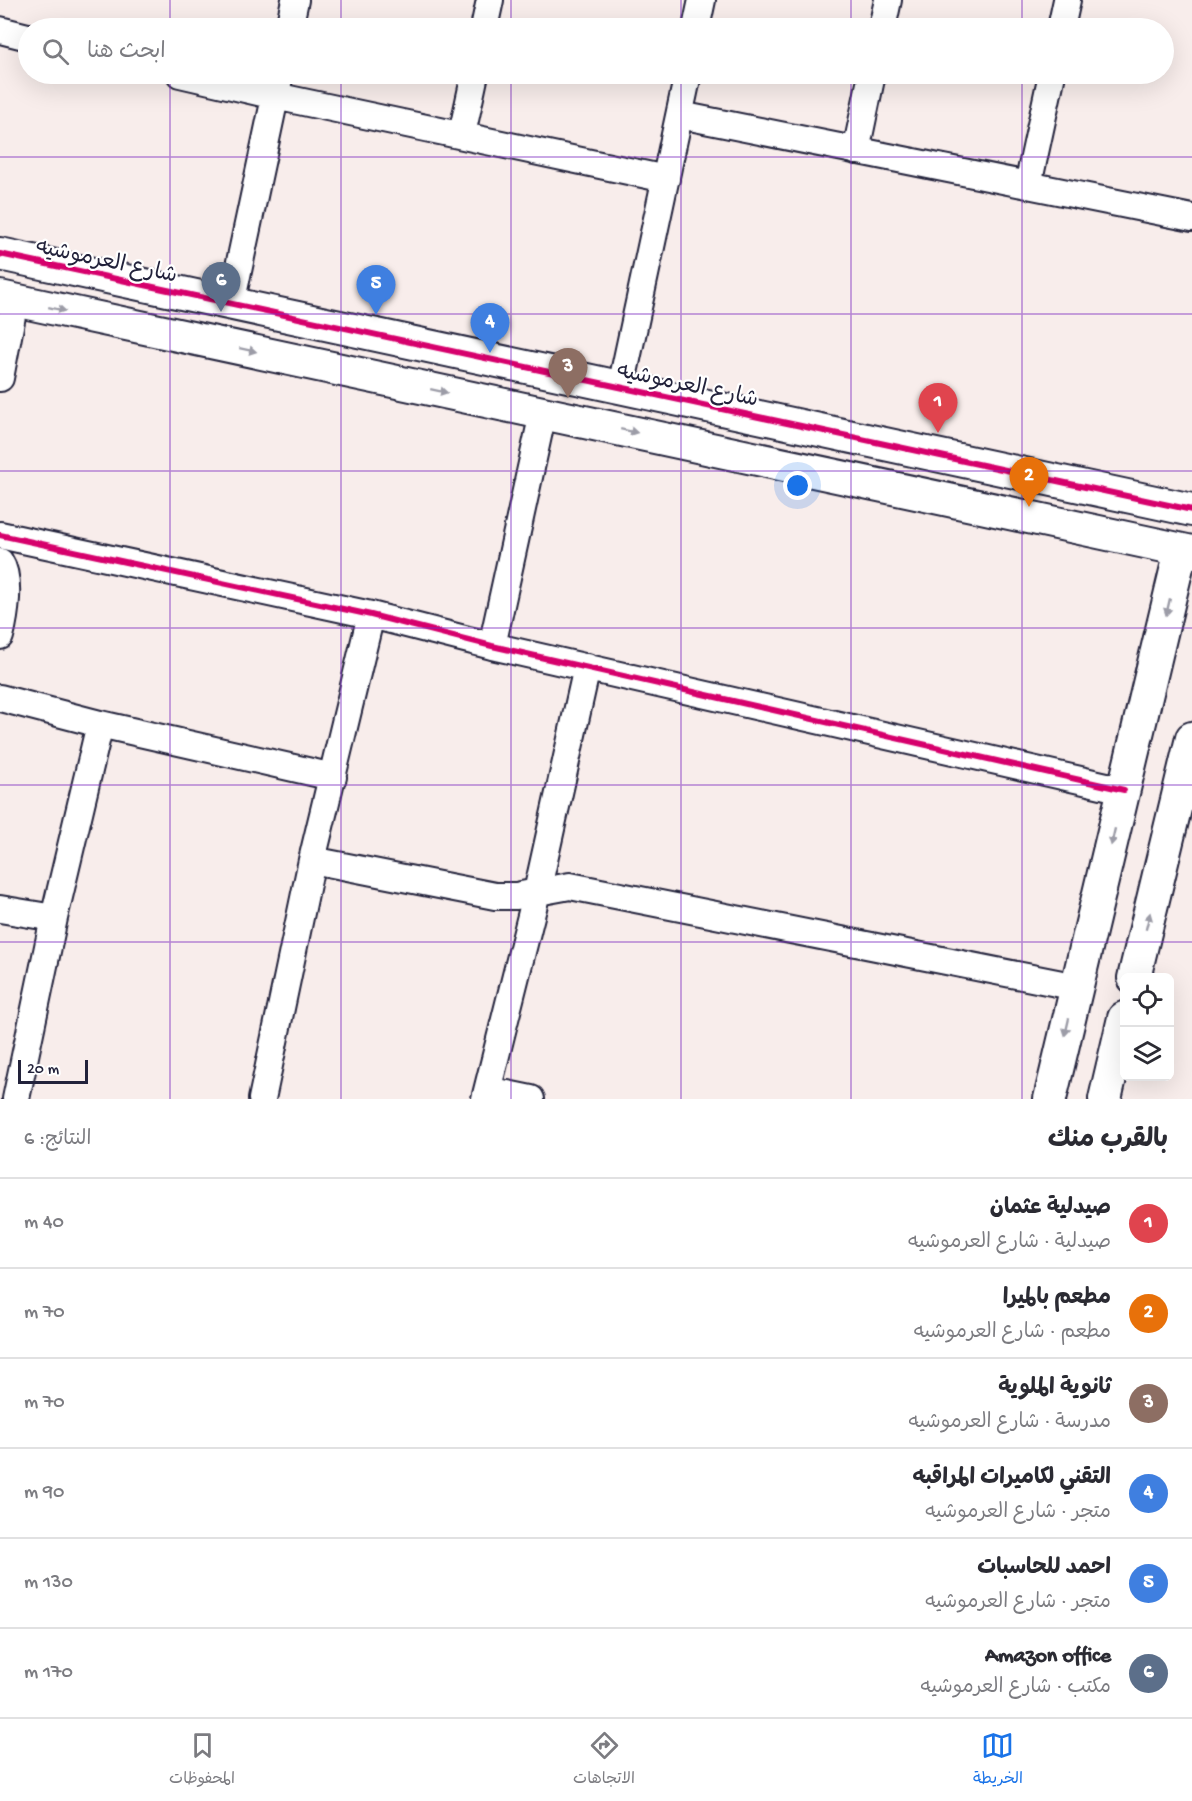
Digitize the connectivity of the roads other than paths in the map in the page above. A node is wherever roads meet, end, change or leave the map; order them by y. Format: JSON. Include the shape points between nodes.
{"nodes":[{"id":1,"x":295,"y":0,"type":"edge"},
{"id":2,"x":490,"y":0,"type":"edge"},
{"id":3,"x":702,"y":0,"type":"edge"},
{"id":4,"x":888,"y":0,"type":"edge"},
{"id":5,"x":1067,"y":0,"type":"edge"},
{"id":6,"x":291,"y":18,"type":"edge"},
{"id":7,"x":486,"y":18,"type":"edge"},
{"id":8,"x":698,"y":18,"type":"edge"},
{"id":9,"x":884,"y":18,"type":"edge"},
{"id":10,"x":1063,"y":18,"type":"edge"},
{"id":11,"x":0,"y":30,"type":"edge"},
{"id":12,"x":18,"y":34,"type":"edge"},
{"id":13,"x":473,"y":84,"type":"edge"},
{"id":14,"x":686,"y":84,"type":"edge"},
{"id":15,"x":870,"y":84,"type":"edge"},
{"id":16,"x":1050,"y":84,"type":"edge"},
{"id":17,"x":277,"y":85,"type":"edge"},
{"id":18,"x":680,"y":115,"type":"junction"},
{"id":19,"x":462,"y":134,"type":"junction"},
{"id":20,"x":856,"y":151,"type":"junction"},
{"id":21,"x":666,"y":179,"type":"junction"},
{"id":22,"x":1028,"y":185,"type":"junction"},
{"id":23,"x":1192,"y":218,"type":"edge"},
{"id":24,"x":0,"y":254,"type":"edge"},
{"id":25,"x":8,"y":298,"type":"edge"},
{"id":26,"x":231,"y":304,"type":"junction"},
{"id":27,"x":482,"y":358,"type":"junction"},
{"id":28,"x":0,"y":378,"type":"edge"},
{"id":29,"x":621,"y":387,"type":"junction"},
{"id":30,"x":471,"y":398,"type":"junction"},
{"id":31,"x":543,"y":413,"type":"junction"},
{"id":32,"x":1192,"y":510,"type":"edge"},
{"id":33,"x":0,"y":535,"type":"edge"},
{"id":34,"x":1187,"y":551,"type":"edge"},
{"id":35,"x":0,"y":562,"type":"edge"},
{"id":36,"x":371,"y":615,"type":"junction"},
{"id":37,"x":0,"y":636,"type":"edge"},
{"id":38,"x":492,"y":646,"type":"junction"},
{"id":39,"x":587,"y":667,"type":"junction"},
{"id":40,"x":0,"y":698,"type":"edge"},
{"id":41,"x":100,"y":724,"type":"junction"},
{"id":42,"x":1192,"y":738,"type":"edge"},
{"id":43,"x":333,"y":777,"type":"junction"},
{"id":44,"x":1124,"y":790,"type":"junction"},
{"id":45,"x":1185,"y":801,"type":"edge"},
{"id":46,"x":312,"y":860,"type":"junction"},
{"id":47,"x":537,"y":892,"type":"junction"},
{"id":48,"x":0,"y":909,"type":"edge"},
{"id":49,"x":54,"y":918,"type":"junction"},
{"id":50,"x":1135,"y":973,"type":"edge"},
{"id":51,"x":1077,"y":987,"type":"junction"},
{"id":52,"x":1123,"y":1027,"type":"edge"},
{"id":53,"x":486,"y":1094,"type":"edge"},
{"id":54,"x":16,"y":1099,"type":"edge"},
{"id":55,"x":262,"y":1099,"type":"edge"},
{"id":56,"x":531,"y":1099,"type":"edge"},
{"id":57,"x":1050,"y":1099,"type":"edge"},
{"id":58,"x":1105,"y":1099,"type":"edge"}],
"edges":[{"from":1,"to":6,"type":"street"},
{"from":2,"to":7,"type":"street"},
{"from":3,"to":8,"type":"street"},
{"from":4,"to":9,"type":"street"},
{"from":5,"to":10,"type":"street"},
{"from":11,"to":12,"type":"street"},
{"from":13,"to":19,"type":"street"},
{"from":14,"to":18,"type":"street"},
{"from":15,"to":20,"type":"street"},
{"from":16,"to":22,"type":"street"},
{"from":17,"to":19,"type":"street"},
{"from":17,"to":26,"type":"street"},
{"from":18,"to":20,"type":"street"},
{"from":18,"to":21,"type":"street"},
{"from":19,"to":21,"type":"street"},
{"from":20,"to":22,"type":"street"},
{"from":21,"to":29,"type":"street"},
{"from":22,"to":23,"type":"street"},
{"from":24,"to":26,"type":"street","name":"شارع العرموشيه"},
{"from":25,"to":28,"type":"street"},
{"from":25,"to":30,"type":"street","one_way":true},
{"from":26,"to":27,"type":"street","name":"شارع العرموشيه"},
{"from":27,"to":29,"type":"street","name":"شارع العرموشيه"},
{"from":27,"to":30,"type":"street"},
{"from":29,"to":32,"type":"street","name":"شارع العرموشيه"},
{"from":30,"to":31,"type":"street"},
{"from":31,"to":34,"type":"street","one_way":true},
{"from":31,"to":38,"type":"street"},
{"from":33,"to":36,"type":"street"},
{"from":34,"to":44,"type":"street","one_way":true},
{"from":35,"to":37,"type":"street","via":[[4,568],[5,597]]},
{"from":36,"to":38,"type":"street"},
{"from":36,"to":43,"type":"street"},
{"from":38,"to":39,"type":"street"},
{"from":39,"to":44,"type":"street"},
{"from":39,"to":47,"type":"street"},
{"from":40,"to":41,"type":"street"},
{"from":41,"to":43,"type":"street"},
{"from":41,"to":49,"type":"street"},
{"from":42,"to":45,"type":"street"},
{"from":43,"to":46,"type":"street"},
{"from":44,"to":51,"type":"street","one_way":true},
{"from":50,"to":45,"type":"street","one_way":true},
{"from":46,"to":47,"type":"street","via":[[495,896]]},
{"from":46,"to":55,"type":"street"},
{"from":47,"to":51,"type":"street","via":[[558,886],[582,888]]},
{"from":47,"to":53,"type":"street"},
{"from":48,"to":49,"type":"street"},
{"from":49,"to":54,"type":"street"},
{"from":51,"to":57,"type":"street","one_way":true},
{"from":52,"to":58,"type":"street"},
{"from":53,"to":56,"type":"street"}]}
